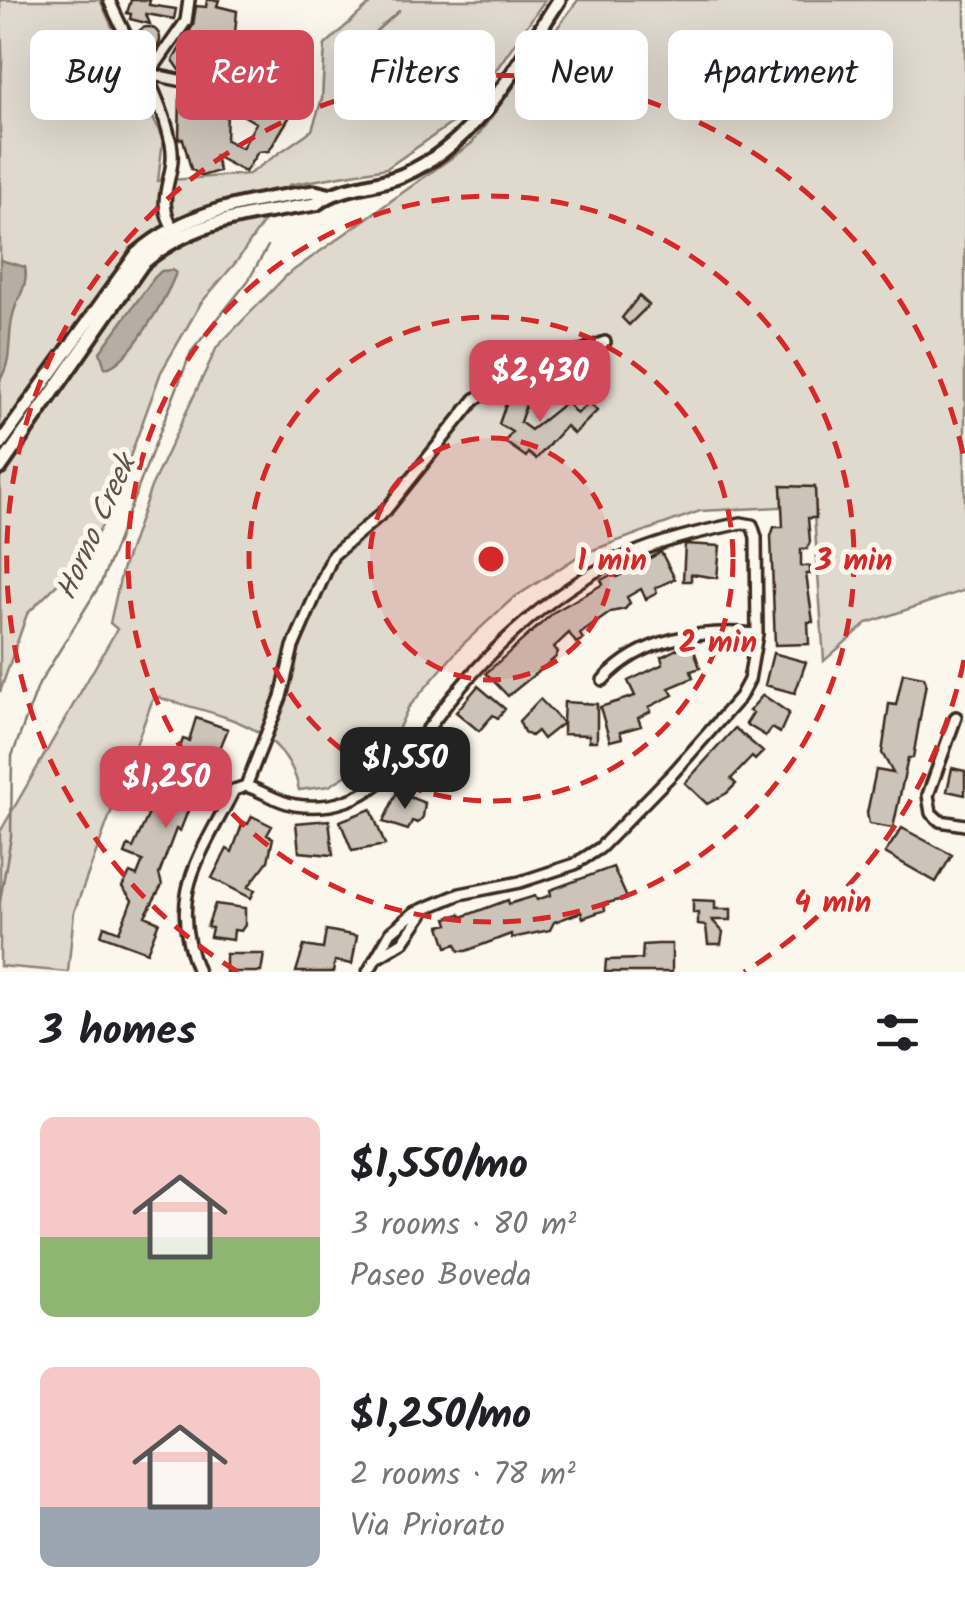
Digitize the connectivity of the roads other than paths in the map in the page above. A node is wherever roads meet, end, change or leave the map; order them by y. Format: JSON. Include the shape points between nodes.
{"nodes":[{"id":1,"x":110,"y":0,"type":"edge"},
{"id":2,"x":189,"y":0,"type":"edge"},
{"id":3,"x":560,"y":0,"type":"edge"},
{"id":4,"x":123,"y":30,"type":"edge"},
{"id":5,"x":156,"y":64,"type":"edge"},
{"id":6,"x":156,"y":97,"type":"edge"},
{"id":7,"x":174,"y":230,"type":"junction"},
{"id":8,"x":605,"y":342,"type":"dead end"},
{"id":9,"x":0,"y":444,"type":"edge"},
{"id":10,"x":0,"y":468,"type":"edge"},
{"id":11,"x":757,"y":634,"type":"junction"},
{"id":12,"x":603,"y":680,"type":"dead end"},
{"id":13,"x":956,"y":718,"type":"dead end"},
{"id":14,"x":246,"y":786,"type":"junction"},
{"id":15,"x":965,"y":825,"type":"edge"},
{"id":16,"x":426,"y":910,"type":"junction"},
{"id":17,"x":379,"y":956,"type":"junction"},
{"id":18,"x":198,"y":972,"type":"edge"},
{"id":19,"x":368,"y":972,"type":"edge"}],
"edges":[{"from":1,"to":4,"type":"street"},
{"from":2,"to":5,"type":"street","via":[[186,21]]},
{"from":3,"to":7,"type":"street","via":[[491,105],[458,140],[401,176],[316,204]]},
{"from":6,"to":7,"type":"street","via":[[172,148],[163,201]]},
{"from":7,"to":9,"type":"street","via":[[137,254]]},
{"from":7,"to":10,"type":"street","via":[[142,264]]},
{"from":8,"to":14,"type":"street","via":[[475,399],[386,510],[333,555],[293,647]]},
{"from":11,"to":12,"type":"street","via":[[713,630],[664,640]]},
{"from":11,"to":14,"type":"street","via":[[752,525],[668,539],[600,566],[527,620],[454,696],[410,758],[375,787],[320,806],[277,801]]},
{"from":11,"to":16,"type":"street","via":[[740,697],[600,848],[544,875],[460,894]]},
{"from":13,"to":15,"type":"street","via":[[928,795],[940,821]]},
{"from":14,"to":18,"type":"street","via":[[234,790],[186,886],[184,926]]},
{"from":16,"to":17,"type":"street","via":[[403,942]]},
{"from":16,"to":17,"type":"street","via":[[391,932]]},
{"from":17,"to":19,"type":"street"}]}
